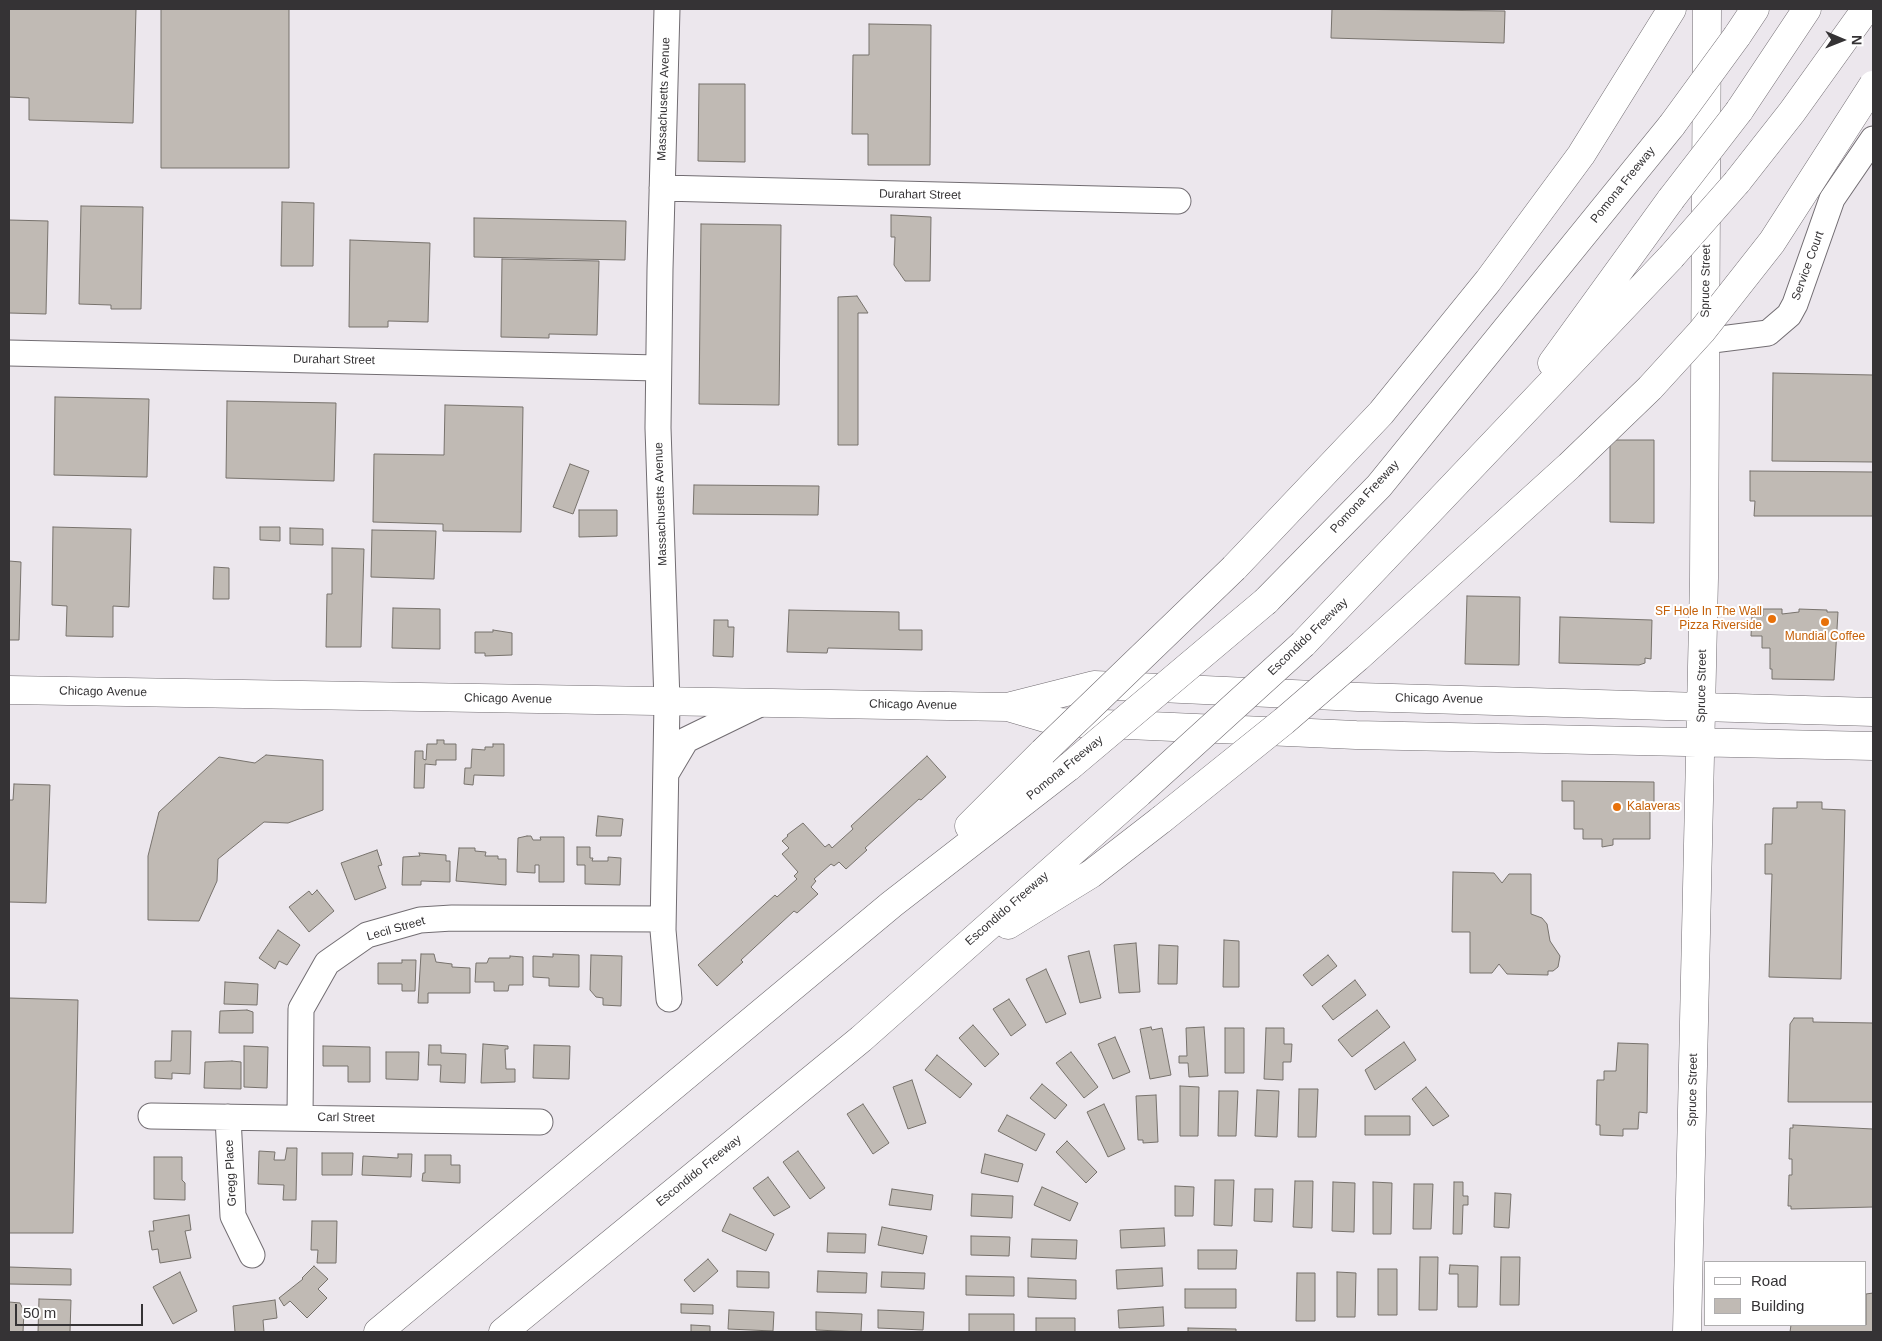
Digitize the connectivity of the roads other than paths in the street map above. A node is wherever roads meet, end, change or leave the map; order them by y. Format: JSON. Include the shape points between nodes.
{"nodes":[{"id":1,"x":667,"y":9,"type":"edge"},
{"id":2,"x":1672,"y":9,"type":"edge"},
{"id":3,"x":1707,"y":9,"type":"edge"},
{"id":4,"x":1755,"y":9,"type":"edge"},
{"id":5,"x":1807,"y":9,"type":"edge"},
{"id":6,"x":1866,"y":9,"type":"edge"},
{"id":7,"x":1873,"y":85,"type":"edge"},
{"id":8,"x":1873,"y":139,"type":"edge"},
{"id":9,"x":662,"y":188,"type":"junction"},
{"id":10,"x":1178,"y":201,"type":"dead end"},
{"id":11,"x":1705,"y":342,"type":"junction"},
{"id":12,"x":9,"y":353,"type":"edge"},
{"id":13,"x":658,"y":368,"type":"junction"},
{"id":14,"x":1485,"y":455,"type":"junction"},
{"id":15,"x":9,"y":690,"type":"edge"},
{"id":16,"x":667,"y":702,"type":"junction"},
{"id":17,"x":762,"y":703,"type":"junction"},
{"id":18,"x":1701,"y":706,"type":"junction"},
{"id":19,"x":1007,"y":707,"type":"junction"},
{"id":20,"x":1873,"y":712,"type":"edge"},
{"id":21,"x":1700,"y":742,"type":"junction"},
{"id":22,"x":1873,"y":746,"type":"edge"},
{"id":23,"x":666,"y":774,"type":"junction"},
{"id":24,"x":892,"y":904,"type":"junction"},
{"id":25,"x":663,"y":919,"type":"junction"},
{"id":26,"x":942,"y":967,"type":"junction"},
{"id":27,"x":669,"y":999,"type":"dead end"},
{"id":28,"x":151,"y":1116,"type":"dead end"},
{"id":29,"x":228,"y":1117,"type":"junction"},
{"id":30,"x":300,"y":1117,"type":"junction"},
{"id":31,"x":540,"y":1122,"type":"dead end"},
{"id":32,"x":252,"y":1255,"type":"dead end"},
{"id":33,"x":378,"y":1332,"type":"edge"},
{"id":34,"x":503,"y":1332,"type":"edge"},
{"id":35,"x":1687,"y":1332,"type":"edge"}],
"edges":[{"from":1,"to":9,"type":"street","name":"Massachusetts Avenue"},
{"from":2,"to":24,"type":"main road","bridge":true,"via":[[1581,155],[1488,281],[1381,413],[1234,568],[1043,752]]},
{"from":3,"to":11,"type":"main road","name":"Spruce Street"},
{"from":4,"to":24,"type":"main road","name":"Pomona Freeway","bridge":true,"via":[[1672,124],[1378,486],[1266,601],[1070,766]]},
{"from":5,"to":14,"type":"main road","bridge":true,"via":[[1739,111]]},
{"from":6,"to":14,"type":"main road","bridge":true,"via":[[1737,182],[1672,257]]},
{"from":7,"to":26,"type":"main road","bridge":true,"via":[[1772,242],[1702,331],[1650,388],[1569,466],[1284,722],[1091,874]]},
{"from":8,"to":11,"type":"street","name":"Service Court","via":[[1832,199],[1789,315],[1768,333]]},
{"from":9,"to":10,"type":"street","name":"Durahart Street"},
{"from":9,"to":13,"type":"street","name":"Massachusetts Avenue"},
{"from":11,"to":18,"type":"main road","name":"Spruce Street"},
{"from":12,"to":13,"type":"street","name":"Durahart Street"},
{"from":13,"to":16,"type":"street","name":"Massachusetts Avenue"},
{"from":14,"to":26,"type":"main road","name":"Escondido Freeway","bridge":true,"via":[[1303,644]]},
{"from":15,"to":16,"type":"main road","name":"Chicago Avenue"},
{"from":16,"to":17,"type":"main road","name":"Chicago Avenue"},
{"from":16,"to":23,"type":"street","name":"Massachusetts Avenue"},
{"from":17,"to":19,"type":"main road","name":"Chicago Avenue"},
{"from":17,"to":23,"type":"street","via":[[686,740]]},
{"from":18,"to":19,"type":"main road","name":"Chicago Avenue","via":[[1358,697],[1094,685]]},
{"from":18,"to":20,"type":"main road","name":"Chicago Avenue"},
{"from":18,"to":21,"type":"main road","name":"Spruce Street"},
{"from":19,"to":21,"type":"main road","name":"Chicago Avenue","via":[[1059,722],[1356,735]]},
{"from":21,"to":22,"type":"main road","name":"Chicago Avenue"},
{"from":21,"to":35,"type":"main road","name":"Spruce Street"},
{"from":23,"to":25,"type":"street","name":"Massachusetts Avenue"},
{"from":24,"to":33,"type":"main road"},
{"from":25,"to":27,"type":"street","name":"Massachusetts Avenue"},
{"from":25,"to":30,"type":"street","name":"Lecil Street","via":[[452,918],[420,920],[367,935],[328,964],[301,1009]]},
{"from":26,"to":34,"type":"main road","name":"Escondido Freeway","via":[[861,1039]]},
{"from":28,"to":29,"type":"street","name":"Carl Street"},
{"from":29,"to":30,"type":"street","name":"Carl Street"},
{"from":29,"to":32,"type":"street","name":"Gregg Place","via":[[232,1216]]},
{"from":30,"to":31,"type":"street","name":"Carl Street"}]}
